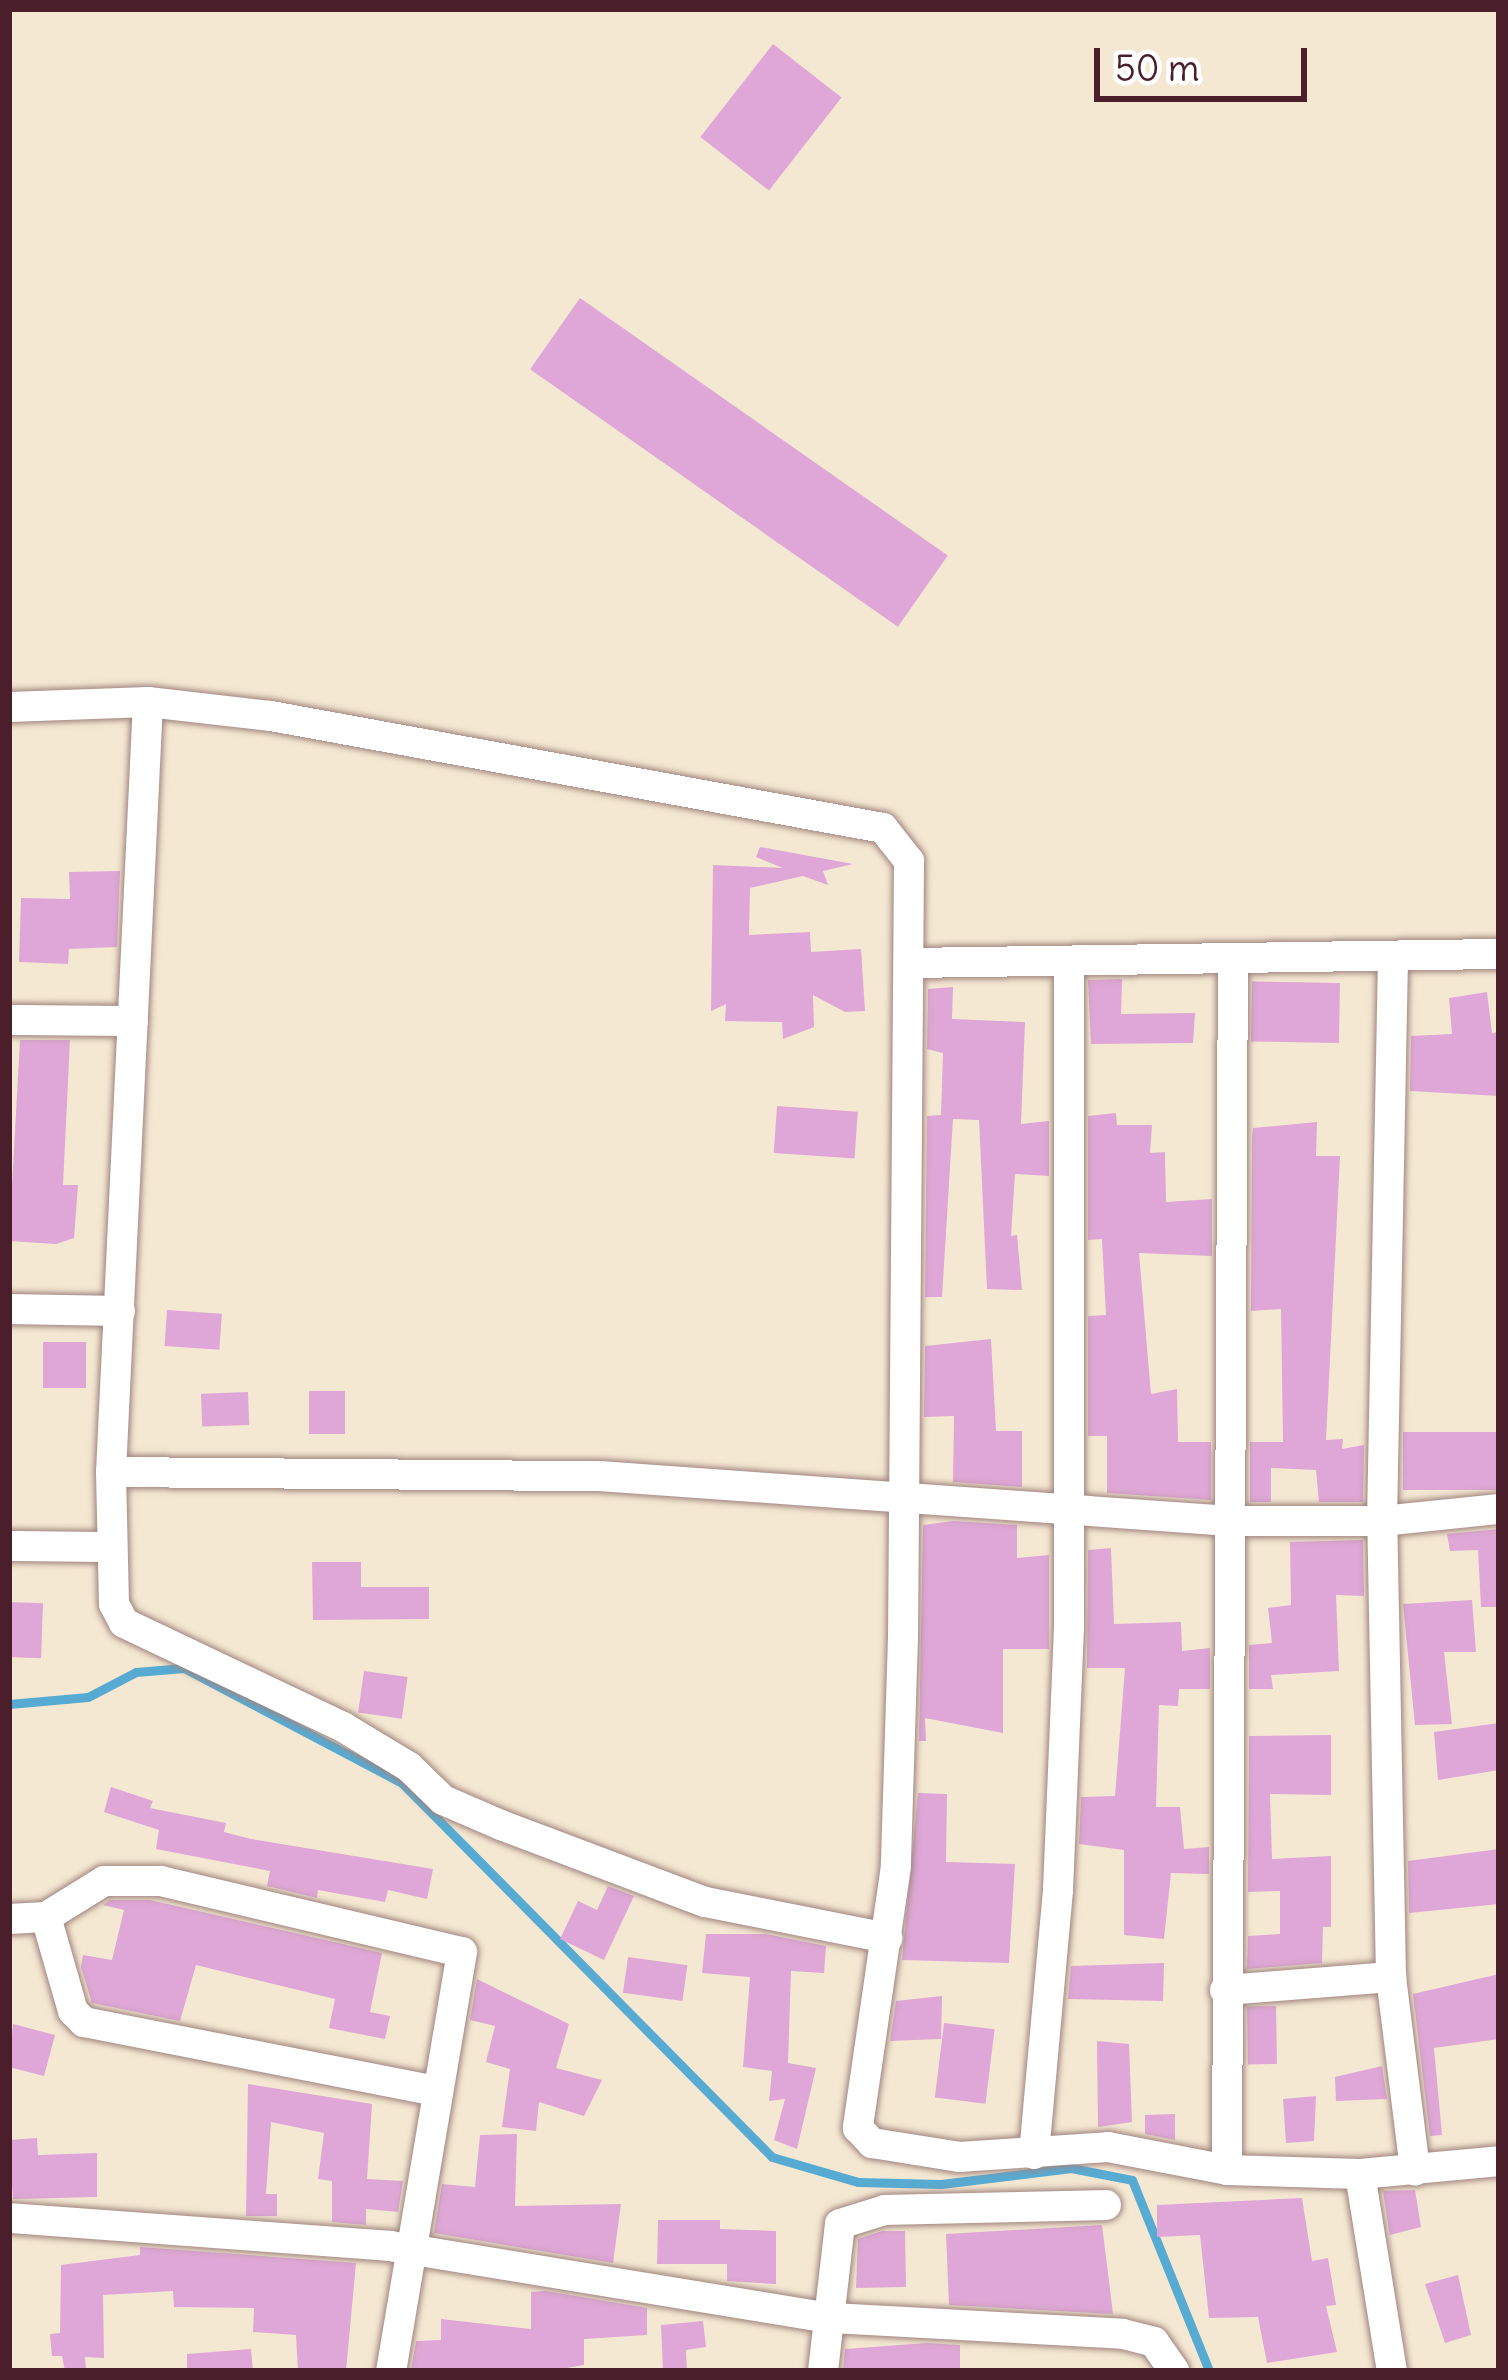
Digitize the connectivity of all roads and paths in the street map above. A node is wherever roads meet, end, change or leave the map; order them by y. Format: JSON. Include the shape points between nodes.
{"nodes":[{"id":1,"x":148,"y":702,"type":"junction"},
{"id":2,"x":9,"y":707,"type":"edge"},
{"id":3,"x":1499,"y":954,"type":"edge"},
{"id":4,"x":1393,"y":956,"type":"junction"},
{"id":5,"x":1233,"y":962,"type":"junction"},
{"id":6,"x":910,"y":963,"type":"junction"},
{"id":7,"x":1069,"y":964,"type":"junction"},
{"id":8,"x":9,"y":1020,"type":"edge"},
{"id":9,"x":133,"y":1021,"type":"junction"},
{"id":10,"x":9,"y":1309,"type":"edge"},
{"id":11,"x":120,"y":1311,"type":"junction"},
{"id":12,"x":111,"y":1472,"type":"junction"},
{"id":13,"x":903,"y":1501,"type":"junction"},
{"id":14,"x":1499,"y":1509,"type":"edge"},
{"id":15,"x":1067,"y":1514,"type":"junction"},
{"id":16,"x":1230,"y":1521,"type":"junction"},
{"id":17,"x":1382,"y":1521,"type":"junction"},
{"id":18,"x":9,"y":1546,"type":"edge"},
{"id":19,"x":111,"y":1547,"type":"junction"},
{"id":20,"x":46,"y":1916,"type":"junction"},
{"id":21,"x":9,"y":1919,"type":"edge"},
{"id":22,"x":887,"y":1938,"type":"junction"},
{"id":23,"x":1391,"y":1977,"type":"junction"},
{"id":24,"x":1225,"y":1990,"type":"junction"},
{"id":25,"x":435,"y":2091,"type":"junction"},
{"id":26,"x":1034,"y":2154,"type":"junction"},
{"id":27,"x":1499,"y":2161,"type":"edge"},
{"id":28,"x":1227,"y":2170,"type":"junction"},
{"id":29,"x":1415,"y":2171,"type":"junction"},
{"id":30,"x":1360,"y":2174,"type":"junction"},
{"id":31,"x":1106,"y":2205,"type":"dead end"},
{"id":32,"x":9,"y":2218,"type":"edge"},
{"id":33,"x":408,"y":2254,"type":"junction"},
{"id":34,"x":832,"y":2318,"type":"junction"},
{"id":35,"x":391,"y":2371,"type":"edge"},
{"id":36,"x":824,"y":2371,"type":"edge"},
{"id":37,"x":1174,"y":2371,"type":"edge"},
{"id":38,"x":1392,"y":2371,"type":"edge"}],
"edges":[{"from":1,"to":2,"type":"street"},
{"from":1,"to":6,"type":"street","via":[[272,716],[883,828],[909,861]]},
{"from":1,"to":9,"type":"street"},
{"from":3,"to":4,"type":"street"},
{"from":4,"to":5,"type":"street"},
{"from":4,"to":17,"type":"street"},
{"from":5,"to":7,"type":"street"},
{"from":5,"to":16,"type":"street"},
{"from":6,"to":7,"type":"street"},
{"from":6,"to":13,"type":"street"},
{"from":7,"to":15,"type":"street"},
{"from":8,"to":9,"type":"street"},
{"from":9,"to":11,"type":"street"},
{"from":10,"to":11,"type":"street"},
{"from":11,"to":12,"type":"street"},
{"from":12,"to":13,"type":"street","via":[[599,1476]]},
{"from":12,"to":19,"type":"street"},
{"from":13,"to":15,"type":"street"},
{"from":13,"to":22,"type":"street","via":[[901,1756]]},
{"from":14,"to":17,"type":"street"},
{"from":15,"to":16,"type":"street"},
{"from":15,"to":26,"type":"street","via":[[1058,1890]]},
{"from":16,"to":17,"type":"street"},
{"from":16,"to":24,"type":"street"},
{"from":17,"to":23,"type":"street"},
{"from":18,"to":19,"type":"street"},
{"from":19,"to":22,"type":"street","via":[[114,1604],[124,1624],[344,1727],[409,1767],[443,1800],[705,1902]]},
{"from":20,"to":21,"type":"street"},
{"from":20,"to":25,"type":"street","via":[[73,2011],[84,2022]]},
{"from":20,"to":25,"type":"street","via":[[104,1881],[161,1881],[462,1952]]},
{"from":22,"to":26,"type":"street","via":[[858,2128],[872,2143],[922,2153]]},
{"from":23,"to":24,"type":"street"},
{"from":23,"to":29,"type":"street"},
{"from":24,"to":28,"type":"street"},
{"from":25,"to":33,"type":"street"},
{"from":26,"to":28,"type":"street","via":[[1129,2148]]},
{"from":27,"to":29,"type":"street"},
{"from":28,"to":30,"type":"street"},
{"from":29,"to":30,"type":"street"},
{"from":30,"to":38,"type":"street"},
{"from":31,"to":34,"type":"street","via":[[885,2210],[840,2224]]},
{"from":32,"to":33,"type":"street","via":[[390,2246]]},
{"from":33,"to":34,"type":"street"},
{"from":33,"to":35,"type":"street"},
{"from":34,"to":36,"type":"street"},
{"from":34,"to":37,"type":"street","via":[[1123,2334],[1154,2342]]}]}
